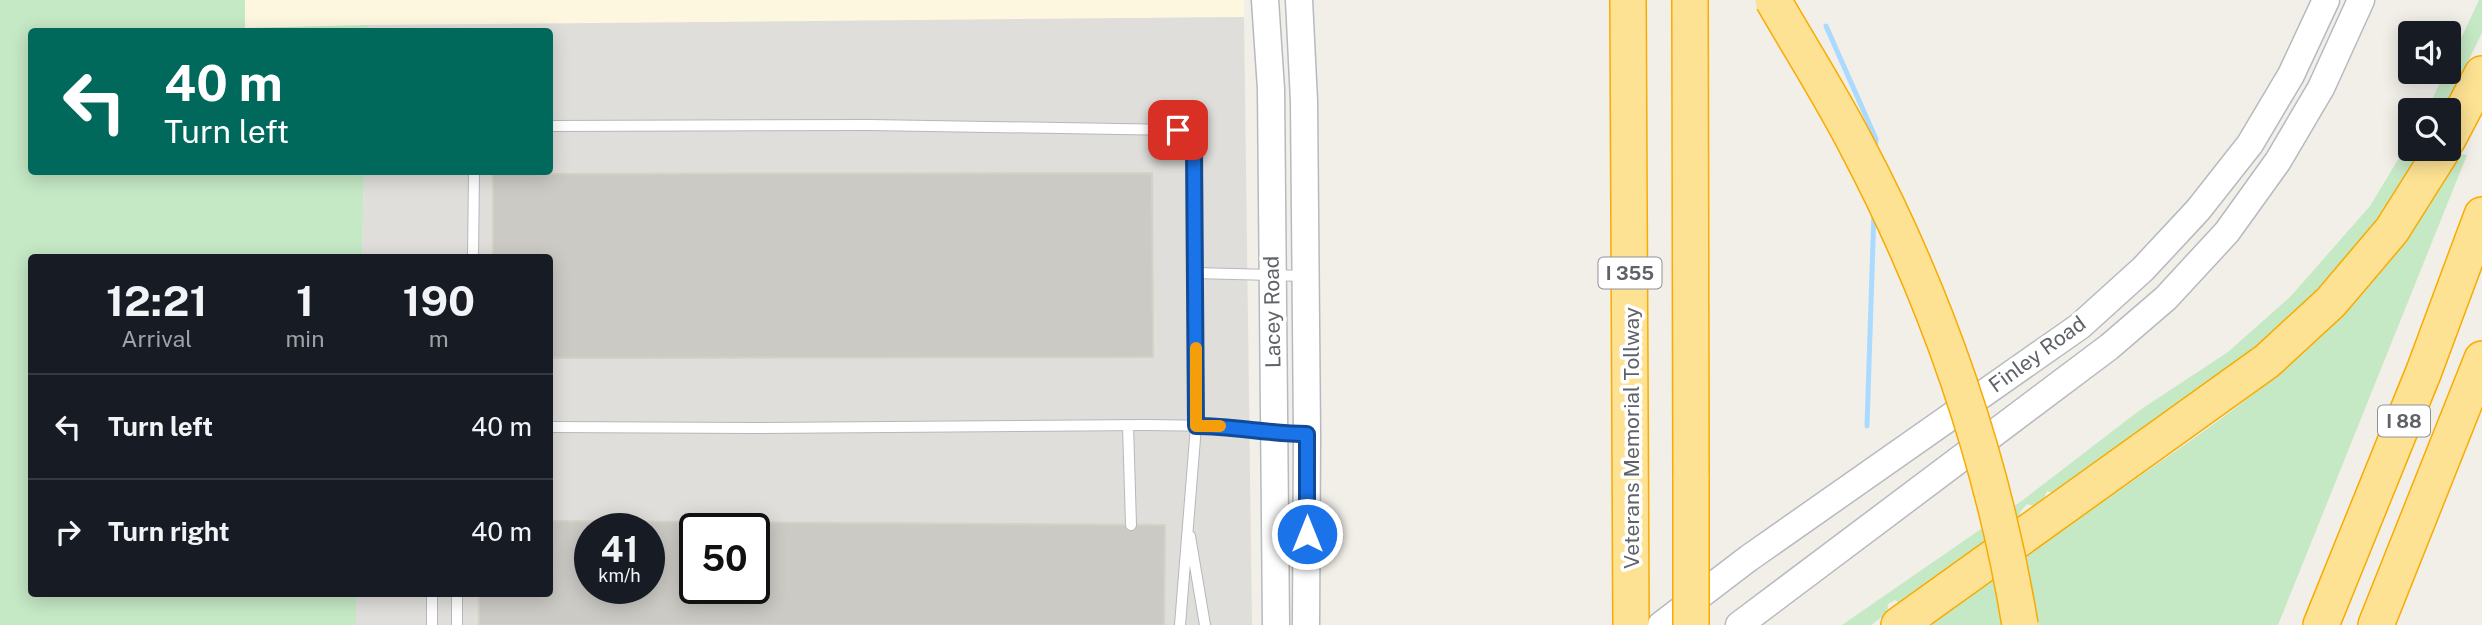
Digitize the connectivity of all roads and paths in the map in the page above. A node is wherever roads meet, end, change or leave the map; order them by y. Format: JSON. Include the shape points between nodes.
{"nodes":[{"id":1,"x":1265,"y":0,"type":"edge"},
{"id":2,"x":1299,"y":0,"type":"edge"},
{"id":3,"x":1628,"y":0,"type":"edge"},
{"id":4,"x":1690,"y":0,"type":"edge"},
{"id":5,"x":1773,"y":0,"type":"edge"},
{"id":6,"x":2326,"y":0,"type":"edge"},
{"id":7,"x":2361,"y":0,"type":"edge"},
{"id":8,"x":2482,"y":74,"type":"edge"},
{"id":9,"x":2461,"y":114,"type":"edge"},
{"id":10,"x":553,"y":126,"type":"edge"},
{"id":11,"x":2435,"y":161,"type":"edge"},
{"id":12,"x":474,"y":175,"type":"edge"},
{"id":13,"x":2482,"y":215,"type":"edge"},
{"id":14,"x":473,"y":254,"type":"edge"},
{"id":15,"x":1195,"y":273,"type":"junction"},
{"id":16,"x":1271,"y":276,"type":"junction"},
{"id":17,"x":1305,"y":276,"type":"junction"},
{"id":18,"x":2482,"y":359,"type":"edge"},
{"id":19,"x":1128,"y":425,"type":"junction"},
{"id":20,"x":1196,"y":426,"type":"junction"},
{"id":21,"x":553,"y":427,"type":"edge"},
{"id":22,"x":1275,"y":433,"type":"junction"},
{"id":23,"x":1307,"y":434,"type":"junction"},
{"id":24,"x":1188,"y":523,"type":"junction"},
{"id":25,"x":1131,"y":525,"type":"dead end"},
{"id":26,"x":432,"y":597,"type":"edge"},
{"id":27,"x":457,"y":597,"type":"edge"},
{"id":28,"x":432,"y":625,"type":"edge"},
{"id":29,"x":457,"y":625,"type":"edge"},
{"id":30,"x":1180,"y":625,"type":"edge"},
{"id":31,"x":1205,"y":625,"type":"edge"},
{"id":32,"x":1276,"y":625,"type":"edge"},
{"id":33,"x":1306,"y":625,"type":"edge"},
{"id":34,"x":1632,"y":625,"type":"edge"},
{"id":35,"x":1661,"y":625,"type":"edge"},
{"id":36,"x":1691,"y":625,"type":"edge"},
{"id":37,"x":1739,"y":625,"type":"edge"},
{"id":38,"x":1899,"y":625,"type":"edge"},
{"id":39,"x":2020,"y":625,"type":"edge"},
{"id":40,"x":2321,"y":625,"type":"edge"},
{"id":41,"x":2376,"y":625,"type":"edge"}],
"edges":[{"from":1,"to":16,"type":"main road","name":"Lacey Road"},
{"from":2,"to":17,"type":"main road","name":"Lacey Road"},
{"from":3,"to":34,"type":"highway","name":"Veterans Memorial Tollway","number":"I 355"},
{"from":4,"to":36,"type":"highway","number":"I 355","bridge":true},
{"from":5,"to":39,"type":"highway","bridge":true,"via":[[1858,147],[1940,330],[1986,473]]},
{"from":6,"to":35,"type":"main road","name":"Finley Road","via":[[2291,75],[2250,144],[2143,269],[2080,326]]},
{"from":7,"to":37,"type":"main road","name":"Finley Road","via":[[2321,88],[2278,161],[2227,232],[2166,298],[2109,347]]},
{"from":8,"to":9,"type":"highway"},
{"from":10,"to":15,"type":"lane","via":[[1178,130],[1191,138],[1194,147]]},
{"from":11,"to":38,"type":"highway","via":[[2392,230],[2331,302],[2267,361]]},
{"from":12,"to":14,"type":"lane"},
{"from":13,"to":40,"type":"highway","number":"I 88"},
{"from":15,"to":16,"type":"lane"},
{"from":15,"to":20,"type":"lane"},
{"from":16,"to":17,"type":"lane"},
{"from":16,"to":22,"type":"main road","name":"Lacey Road"},
{"from":17,"to":23,"type":"main road","name":"Lacey Road"},
{"from":18,"to":41,"type":"highway","number":"I 88"},
{"from":19,"to":20,"type":"lane"},
{"from":19,"to":21,"type":"lane"},
{"from":19,"to":25,"type":"lane"},
{"from":20,"to":22,"type":"lane"},
{"from":20,"to":24,"type":"lane"},
{"from":22,"to":23,"type":"lane"},
{"from":22,"to":32,"type":"main road","name":"Lacey Road"},
{"from":23,"to":33,"type":"main road","name":"Lacey Road"},
{"from":24,"to":30,"type":"lane"},
{"from":24,"to":31,"type":"lane"},
{"from":26,"to":28,"type":"lane"},
{"from":27,"to":29,"type":"lane"}]}
